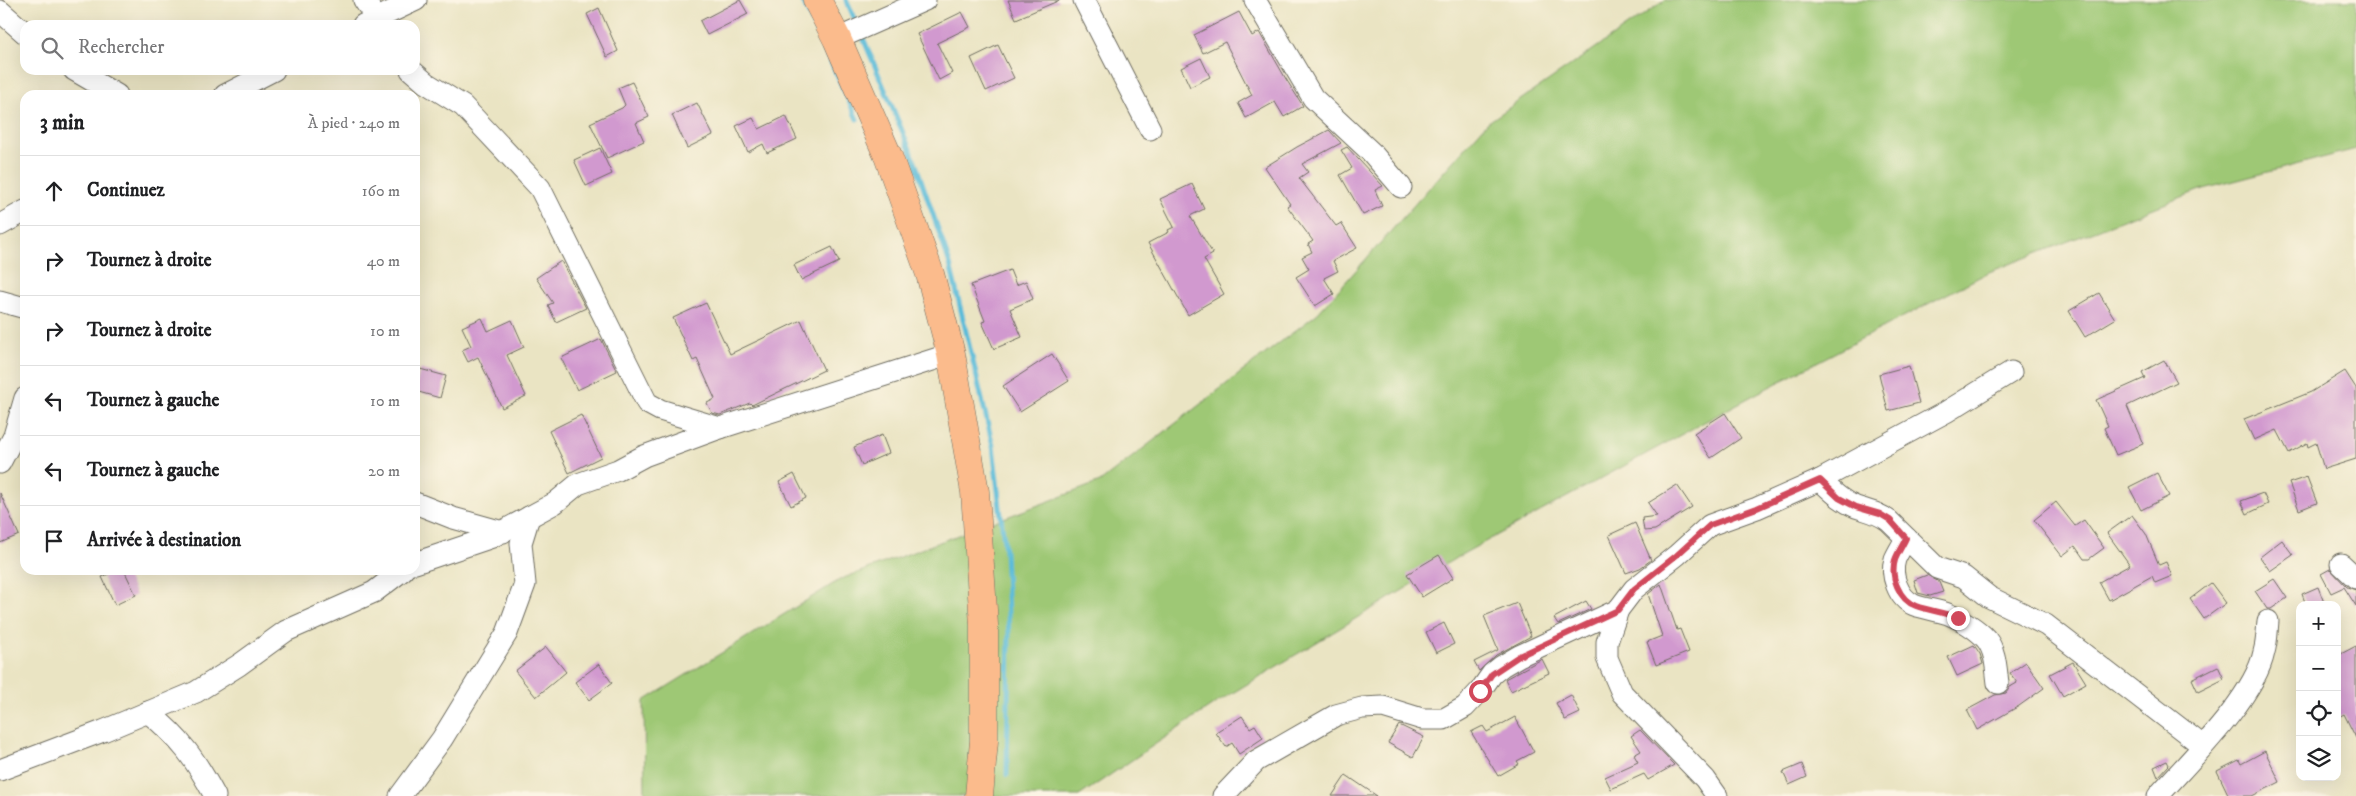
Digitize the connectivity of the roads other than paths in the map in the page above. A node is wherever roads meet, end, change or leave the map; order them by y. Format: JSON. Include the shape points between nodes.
{"nodes":[{"id":1,"x":364,"y":0,"type":"edge"},
{"id":2,"x":416,"y":0,"type":"edge"},
{"id":3,"x":818,"y":0,"type":"edge"},
{"id":4,"x":925,"y":0,"type":"edge"},
{"id":5,"x":1084,"y":0,"type":"edge"},
{"id":6,"x":1255,"y":0,"type":"edge"},
{"id":7,"x":0,"y":11,"type":"edge"},
{"id":8,"x":373,"y":20,"type":"edge"},
{"id":9,"x":379,"y":20,"type":"edge"},
{"id":10,"x":20,"y":28,"type":"edge"},
{"id":11,"x":837,"y":39,"type":"junction"},
{"id":12,"x":83,"y":75,"type":"edge"},
{"id":13,"x":264,"y":75,"type":"edge"},
{"id":14,"x":418,"y":75,"type":"edge"},
{"id":15,"x":108,"y":90,"type":"edge"},
{"id":16,"x":235,"y":90,"type":"edge"},
{"id":17,"x":1150,"y":129,"type":"dead end"},
{"id":18,"x":1401,"y":187,"type":"dead end"},
{"id":19,"x":20,"y":214,"type":"edge"},
{"id":20,"x":0,"y":225,"type":"edge"},
{"id":21,"x":0,"y":301,"type":"edge"},
{"id":22,"x":20,"y":307,"type":"edge"},
{"id":23,"x":950,"y":354,"type":"junction"},
{"id":24,"x":2010,"y":372,"type":"dead end"},
{"id":25,"x":20,"y":415,"type":"edge"},
{"id":26,"x":720,"y":428,"type":"junction"},
{"id":27,"x":0,"y":463,"type":"edge"},
{"id":28,"x":1820,"y":480,"type":"junction"},
{"id":29,"x":420,"y":506,"type":"edge"},
{"id":30,"x":529,"y":517,"type":"junction"},
{"id":31,"x":503,"y":532,"type":"junction"},
{"id":32,"x":1906,"y":538,"type":"junction"},
{"id":33,"x":420,"y":560,"type":"edge"},
{"id":34,"x":396,"y":575,"type":"edge"},
{"id":35,"x":1618,"y":610,"type":"junction"},
{"id":36,"x":2268,"y":621,"type":"dead end"},
{"id":37,"x":1998,"y":683,"type":"dead end"},
{"id":38,"x":148,"y":712,"type":"junction"},
{"id":39,"x":2203,"y":746,"type":"junction"},
{"id":40,"x":0,"y":770,"type":"edge"},
{"id":41,"x":215,"y":796,"type":"edge"},
{"id":42,"x":400,"y":796,"type":"edge"},
{"id":43,"x":978,"y":796,"type":"edge"},
{"id":44,"x":1223,"y":796,"type":"edge"},
{"id":45,"x":1716,"y":796,"type":"edge"},
{"id":46,"x":2158,"y":796,"type":"edge"}],
"edges":[{"from":1,"to":8,"type":"street"},
{"from":2,"to":9,"type":"street"},
{"from":3,"to":11,"type":"highway"},
{"from":4,"to":11,"type":"street"},
{"from":5,"to":17,"type":"street"},
{"from":6,"to":18,"type":"street","via":[[1313,98],[1372,153]]},
{"from":7,"to":10,"type":"street"},
{"from":11,"to":23,"type":"highway","via":[[911,218],[930,274]]},
{"from":12,"to":15,"type":"street"},
{"from":13,"to":16,"type":"street"},
{"from":14,"to":26,"type":"street","via":[[473,116],[540,188],[647,403]]},
{"from":19,"to":20,"type":"street"},
{"from":21,"to":22,"type":"street"},
{"from":23,"to":26,"type":"street"},
{"from":23,"to":43,"type":"highway","via":[[975,492],[984,625],[984,741]]},
{"from":24,"to":28,"type":"street","via":[[1946,412]]},
{"from":25,"to":27,"type":"street"},
{"from":26,"to":30,"type":"street","via":[[588,479]]},
{"from":28,"to":32,"type":"street","via":[[1839,498],[1890,520]]},
{"from":28,"to":35,"type":"street","via":[[1710,525],[1634,589]]},
{"from":29,"to":31,"type":"street"},
{"from":30,"to":31,"type":"street"},
{"from":30,"to":42,"type":"street","via":[[521,543],[525,584],[507,633],[442,739]]},
{"from":31,"to":33,"type":"street"},
{"from":32,"to":37,"type":"street","via":[[1895,560],[1894,570],[1901,592],[1911,604],[1948,614],[1981,634],[1994,653]]},
{"from":32,"to":39,"type":"street","via":[[1937,568],[1964,577],[1989,597],[2046,625]]},
{"from":34,"to":38,"type":"street","via":[[374,592],[286,631],[208,685]]},
{"from":35,"to":44,"type":"street","via":[[1502,666],[1465,707],[1444,719],[1422,719],[1384,707],[1362,708],[1336,715],[1256,761]]},
{"from":35,"to":45,"type":"street","via":[[1607,642],[1607,658],[1622,693],[1705,779]]},
{"from":36,"to":39,"type":"street","via":[[2264,653],[2254,676],[2234,708]]},
{"from":38,"to":40,"type":"street"},
{"from":38,"to":41,"type":"street","via":[[182,742]]},
{"from":39,"to":46,"type":"street"}]}
